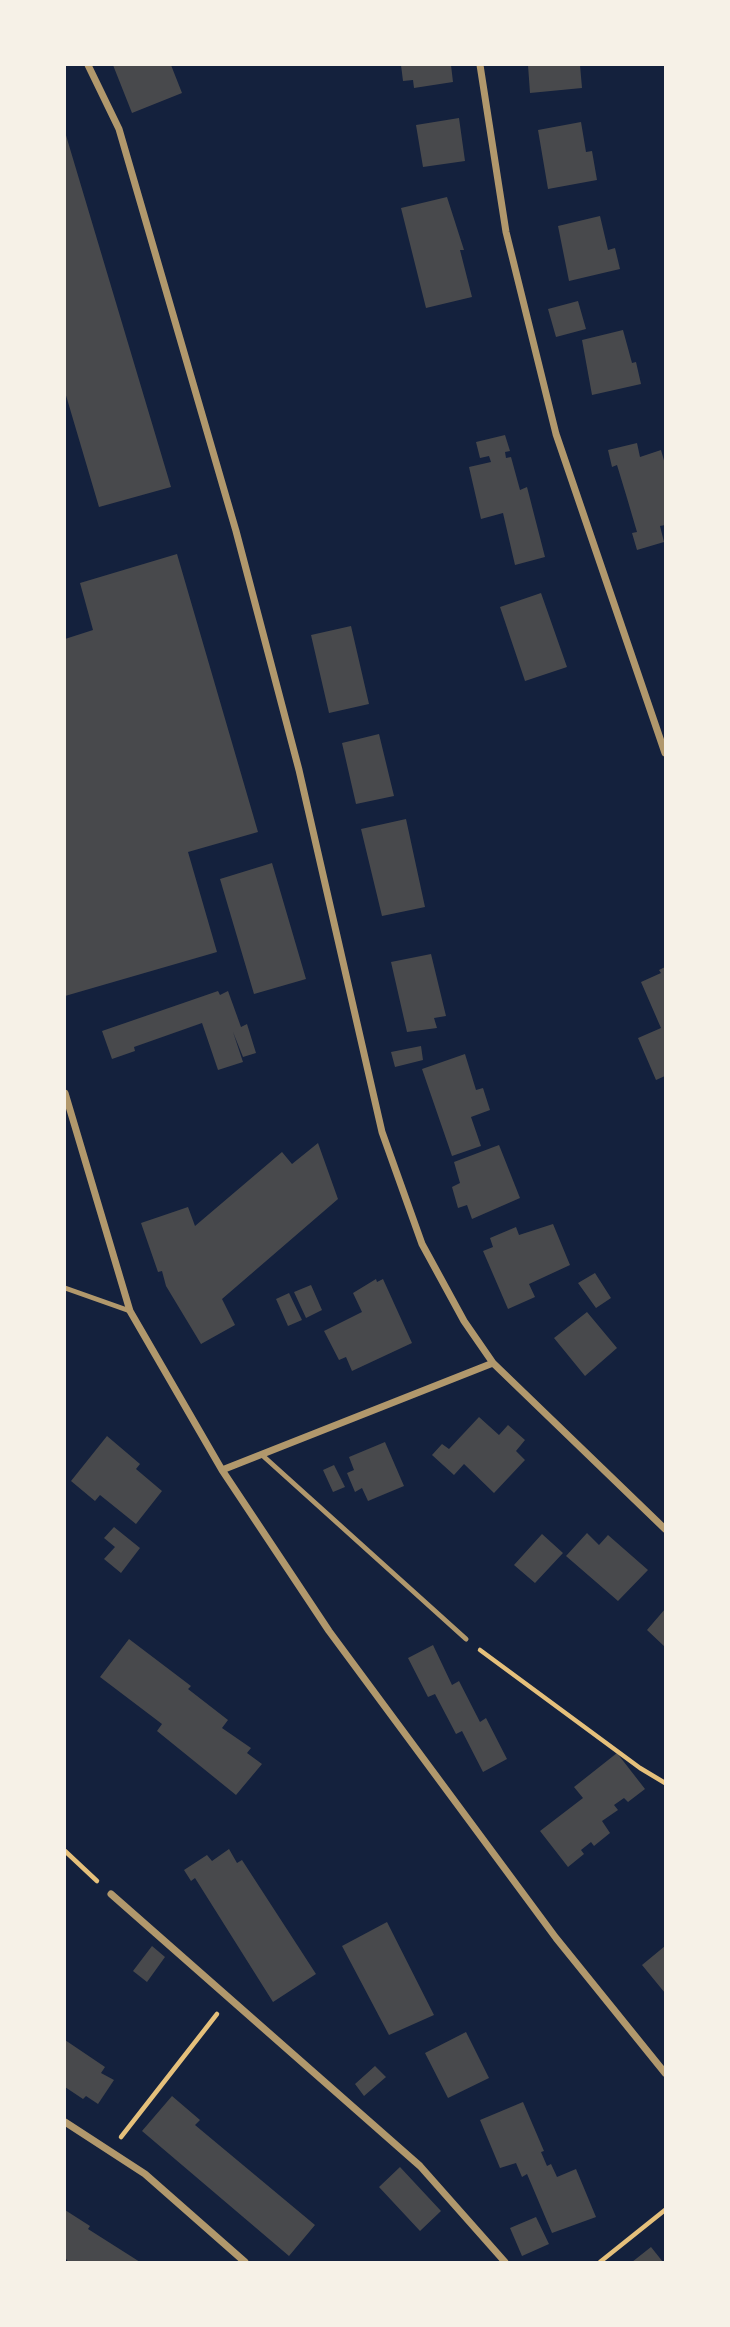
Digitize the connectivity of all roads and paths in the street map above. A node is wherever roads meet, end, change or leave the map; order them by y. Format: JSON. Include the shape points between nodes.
{"nodes":[{"id":1,"x":88,"y":65,"type":"edge"},
{"id":2,"x":480,"y":65,"type":"edge"},
{"id":3,"x":665,"y":753,"type":"edge"},
{"id":4,"x":65,"y":1093,"type":"edge"},
{"id":5,"x":65,"y":1288,"type":"edge"},
{"id":6,"x":130,"y":1311,"type":"junction"},
{"id":7,"x":493,"y":1363,"type":"junction"},
{"id":8,"x":262,"y":1455,"type":"junction"},
{"id":9,"x":222,"y":1470,"type":"junction"},
{"id":10,"x":665,"y":1529,"type":"edge"},
{"id":11,"x":466,"y":1639,"type":"joint"},
{"id":12,"x":665,"y":1783,"type":"edge"},
{"id":13,"x":65,"y":1851,"type":"edge"},
{"id":14,"x":111,"y":1894,"type":"joint"},
{"id":15,"x":229,"y":1998,"type":"junction"},
{"id":16,"x":665,"y":2073,"type":"edge"},
{"id":17,"x":65,"y":2122,"type":"edge"},
{"id":18,"x":110,"y":2151,"type":"junction"},
{"id":19,"x":665,"y":2210,"type":"edge"},
{"id":20,"x":245,"y":2262,"type":"edge"},
{"id":21,"x":505,"y":2262,"type":"edge"},
{"id":22,"x":600,"y":2262,"type":"edge"}],
"edges":[{"from":1,"to":7,"type":"street","via":[[119,129],[236,531],[299,770],[382,1132],[422,1244]]},
{"from":2,"to":3,"type":"street","via":[[506,232],[556,434]]},
{"from":4,"to":6,"type":"street"},
{"from":5,"to":6,"type":"lane"},
{"from":6,"to":9,"type":"street"},
{"from":7,"to":8,"type":"street"},
{"from":7,"to":10,"type":"street"},
{"from":8,"to":9,"type":"street"},
{"from":8,"to":11,"type":"lane"},
{"from":9,"to":16,"type":"street","via":[[328,1631],[556,1938]]},
{"from":11,"to":12,"type":"path"},
{"from":13,"to":14,"type":"path"},
{"from":14,"to":15,"type":"street"},
{"from":15,"to":18,"type":"path"},
{"from":15,"to":21,"type":"street","via":[[420,2166]]},
{"from":17,"to":18,"type":"street"},
{"from":18,"to":20,"type":"street","via":[[145,2174]]},
{"from":19,"to":22,"type":"path"}]}
